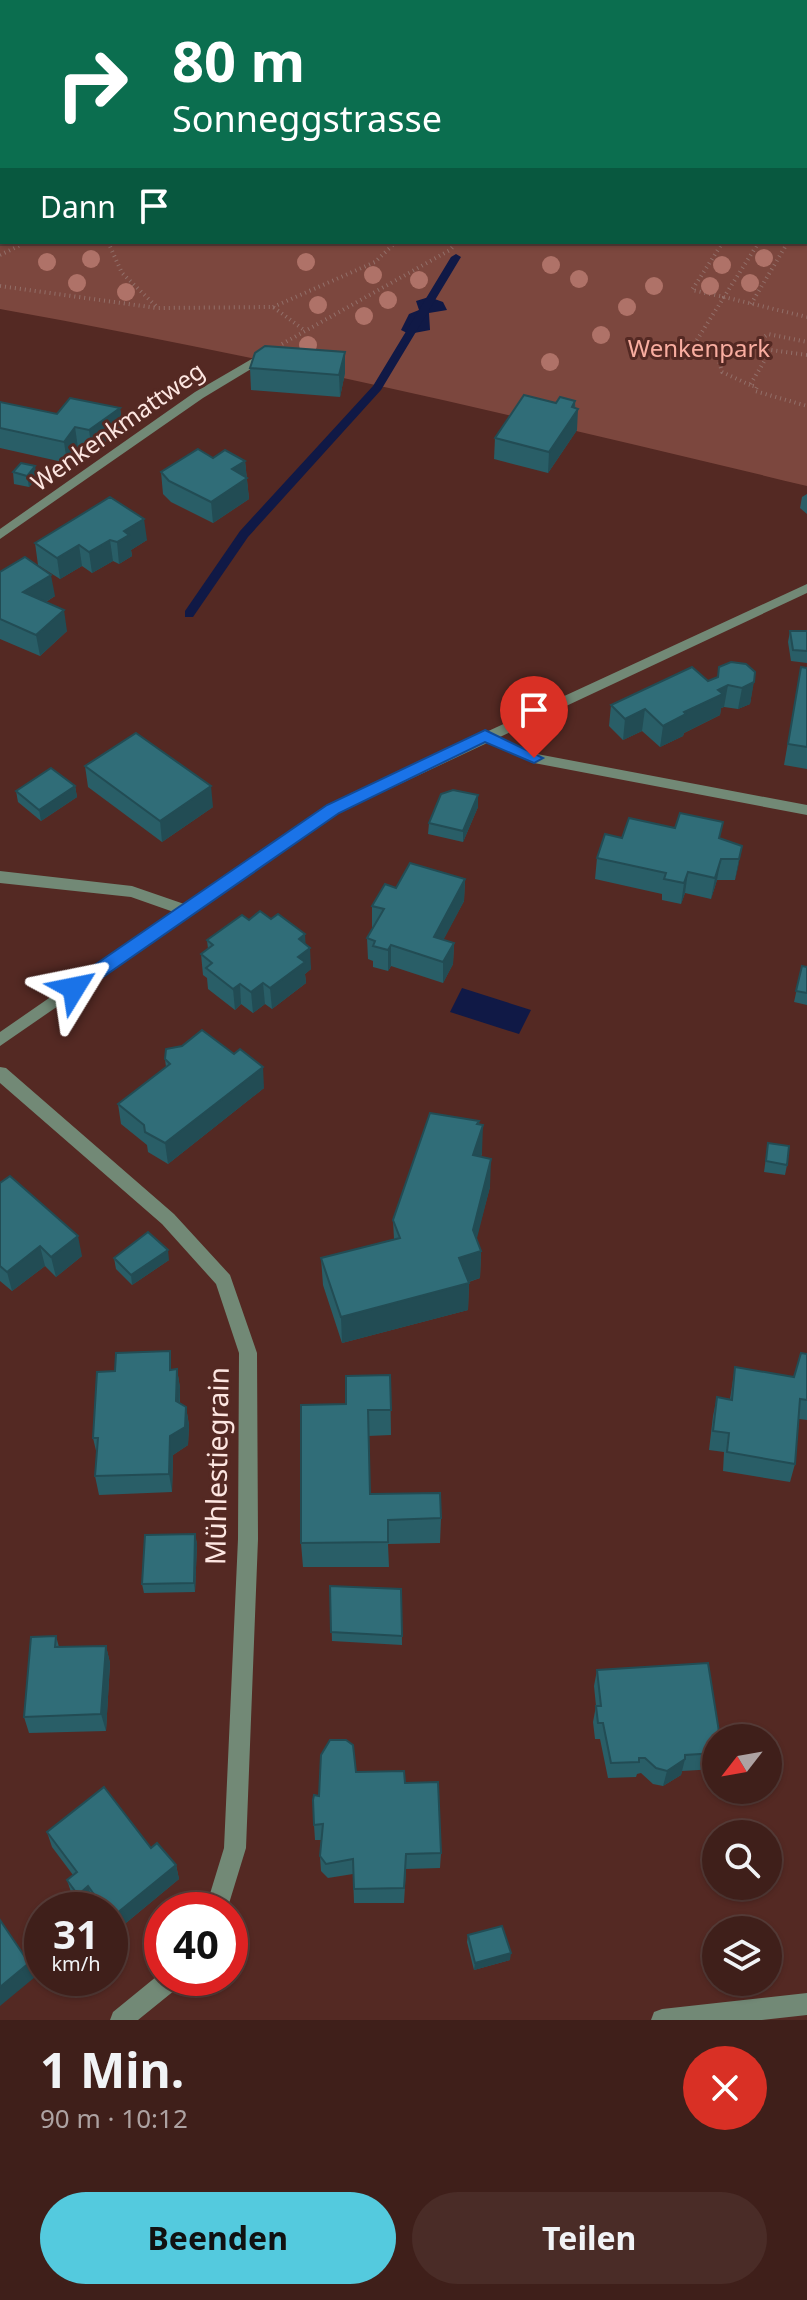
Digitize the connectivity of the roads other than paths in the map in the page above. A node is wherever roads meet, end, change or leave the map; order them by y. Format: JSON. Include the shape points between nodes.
{"nodes":[{"id":1,"x":262,"y":357,"type":"edge"},
{"id":2,"x":0,"y":535,"type":"edge"},
{"id":3,"x":807,"y":588,"type":"edge"},
{"id":4,"x":485,"y":736,"type":"junction"},
{"id":5,"x":807,"y":810,"type":"edge"},
{"id":6,"x":0,"y":877,"type":"edge"},
{"id":7,"x":185,"y":910,"type":"junction"},
{"id":8,"x":0,"y":1040,"type":"edge"},
{"id":9,"x":0,"y":1073,"type":"edge"},
{"id":10,"x":222,"y":1892,"type":"edge"},
{"id":11,"x":150,"y":1996,"type":"edge"},
{"id":12,"x":807,"y":2004,"type":"edge"},
{"id":13,"x":121,"y":2020,"type":"edge"},
{"id":14,"x":662,"y":2020,"type":"edge"}],
"edges":[{"from":1,"to":2,"type":"street","name":"Wenkenkmattweg"},
{"from":3,"to":4,"type":"street"},
{"from":4,"to":5,"type":"street","via":[[534,758]]},
{"from":4,"to":7,"type":"street","via":[[333,809]]},
{"from":6,"to":7,"type":"street","via":[[132,892]]},
{"from":7,"to":8,"type":"street"},
{"from":9,"to":10,"type":"street","name":"Mühlestiegrain","via":[[168,1219],[224,1280],[248,1353],[248,1539],[235,1848]]},
{"from":11,"to":13,"type":"street"},
{"from":12,"to":14,"type":"street"}]}
